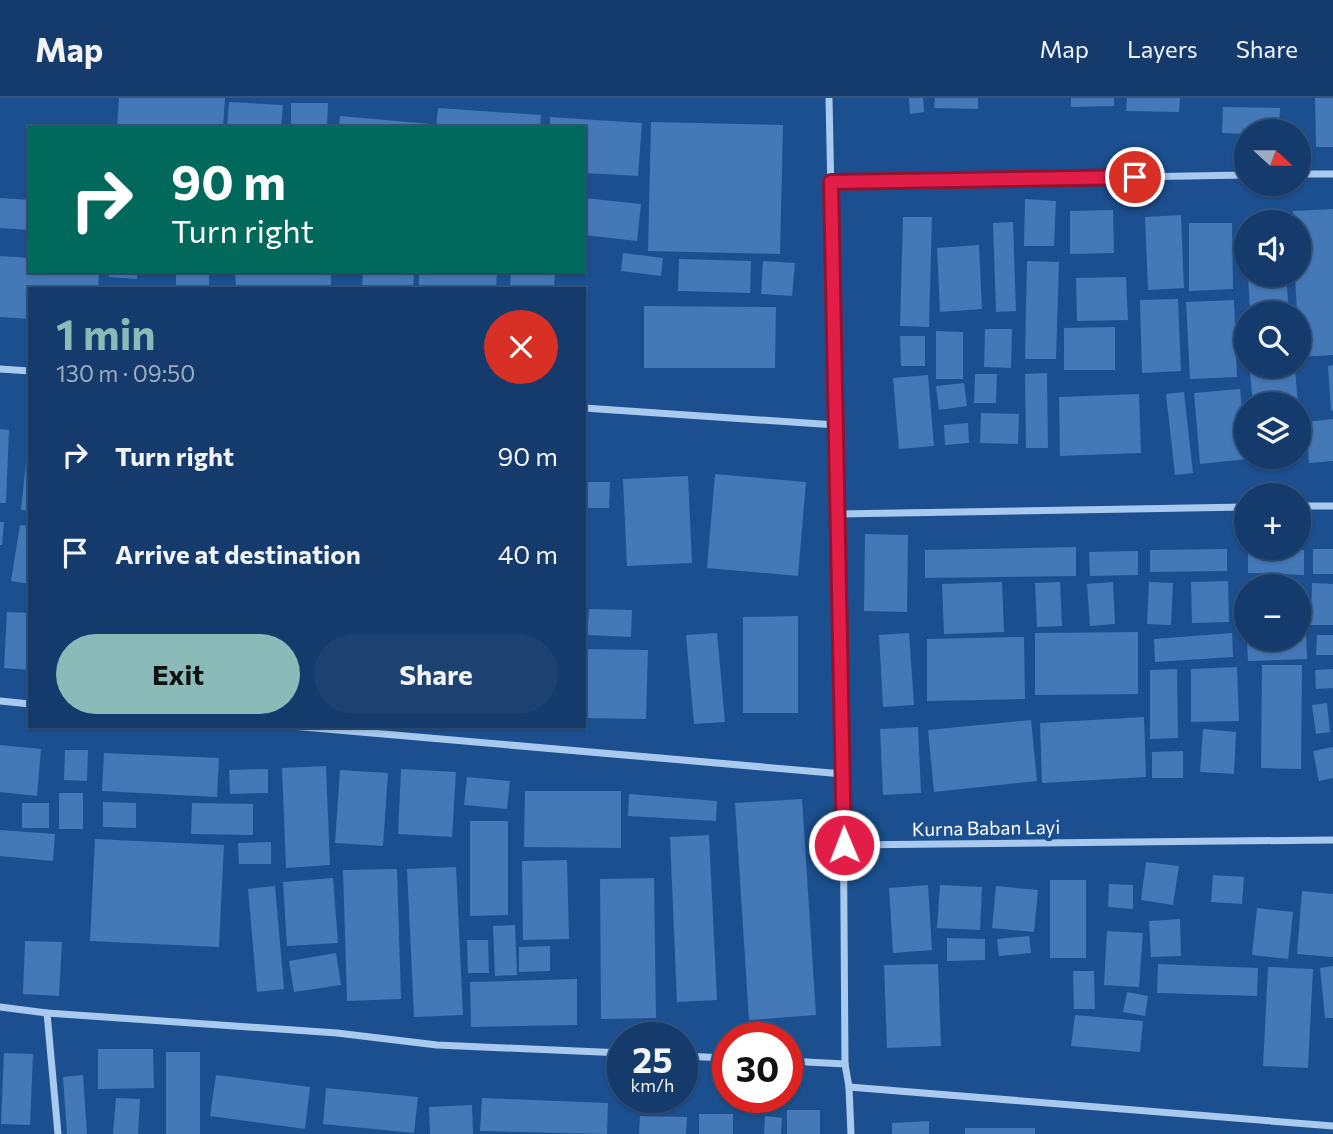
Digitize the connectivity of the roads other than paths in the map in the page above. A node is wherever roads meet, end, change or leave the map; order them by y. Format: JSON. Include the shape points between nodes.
{"nodes":[{"id":1,"x":829,"y":98,"type":"edge"},
{"id":2,"x":1311,"y":174,"type":"edge"},
{"id":3,"x":1333,"y":174,"type":"edge"},
{"id":4,"x":1234,"y":175,"type":"edge"},
{"id":5,"x":831,"y":182,"type":"junction"},
{"id":6,"x":0,"y":369,"type":"edge"},
{"id":7,"x":28,"y":371,"type":"edge"},
{"id":8,"x":586,"y":408,"type":"edge"},
{"id":9,"x":836,"y":425,"type":"junction"},
{"id":10,"x":1311,"y":506,"type":"edge"},
{"id":11,"x":1333,"y":506,"type":"edge"},
{"id":12,"x":1234,"y":507,"type":"edge"},
{"id":13,"x":838,"y":514,"type":"junction"},
{"id":14,"x":0,"y":701,"type":"edge"},
{"id":15,"x":28,"y":704,"type":"edge"},
{"id":16,"x":314,"y":728,"type":"edge"},
{"id":17,"x":843,"y":774,"type":"junction"},
{"id":18,"x":1333,"y":840,"type":"edge"},
{"id":19,"x":844,"y":845,"type":"junction"},
{"id":20,"x":0,"y":1007,"type":"edge"},
{"id":21,"x":47,"y":1013,"type":"junction"},
{"id":22,"x":607,"y":1052,"type":"edge"},
{"id":23,"x":803,"y":1062,"type":"edge"},
{"id":24,"x":845,"y":1064,"type":"junction"},
{"id":25,"x":849,"y":1087,"type":"junction"},
{"id":26,"x":1333,"y":1126,"type":"edge"},
{"id":27,"x":58,"y":1134,"type":"edge"},
{"id":28,"x":851,"y":1134,"type":"edge"}],
"edges":[{"from":1,"to":5,"type":"street"},
{"from":2,"to":3,"type":"street"},
{"from":4,"to":5,"type":"street"},
{"from":5,"to":9,"type":"street"},
{"from":6,"to":7,"type":"street"},
{"from":8,"to":9,"type":"street"},
{"from":9,"to":13,"type":"street"},
{"from":10,"to":11,"type":"street"},
{"from":12,"to":13,"type":"street"},
{"from":13,"to":17,"type":"street"},
{"from":14,"to":15,"type":"street"},
{"from":16,"to":17,"type":"street"},
{"from":17,"to":19,"type":"street"},
{"from":18,"to":19,"type":"street","name":"Kurna Baban Layi"},
{"from":19,"to":24,"type":"street"},
{"from":20,"to":21,"type":"street"},
{"from":21,"to":22,"type":"street","via":[[337,1033],[437,1045]]},
{"from":21,"to":27,"type":"street"},
{"from":23,"to":24,"type":"street"},
{"from":24,"to":25,"type":"street"},
{"from":25,"to":26,"type":"street"},
{"from":25,"to":28,"type":"street"}]}
